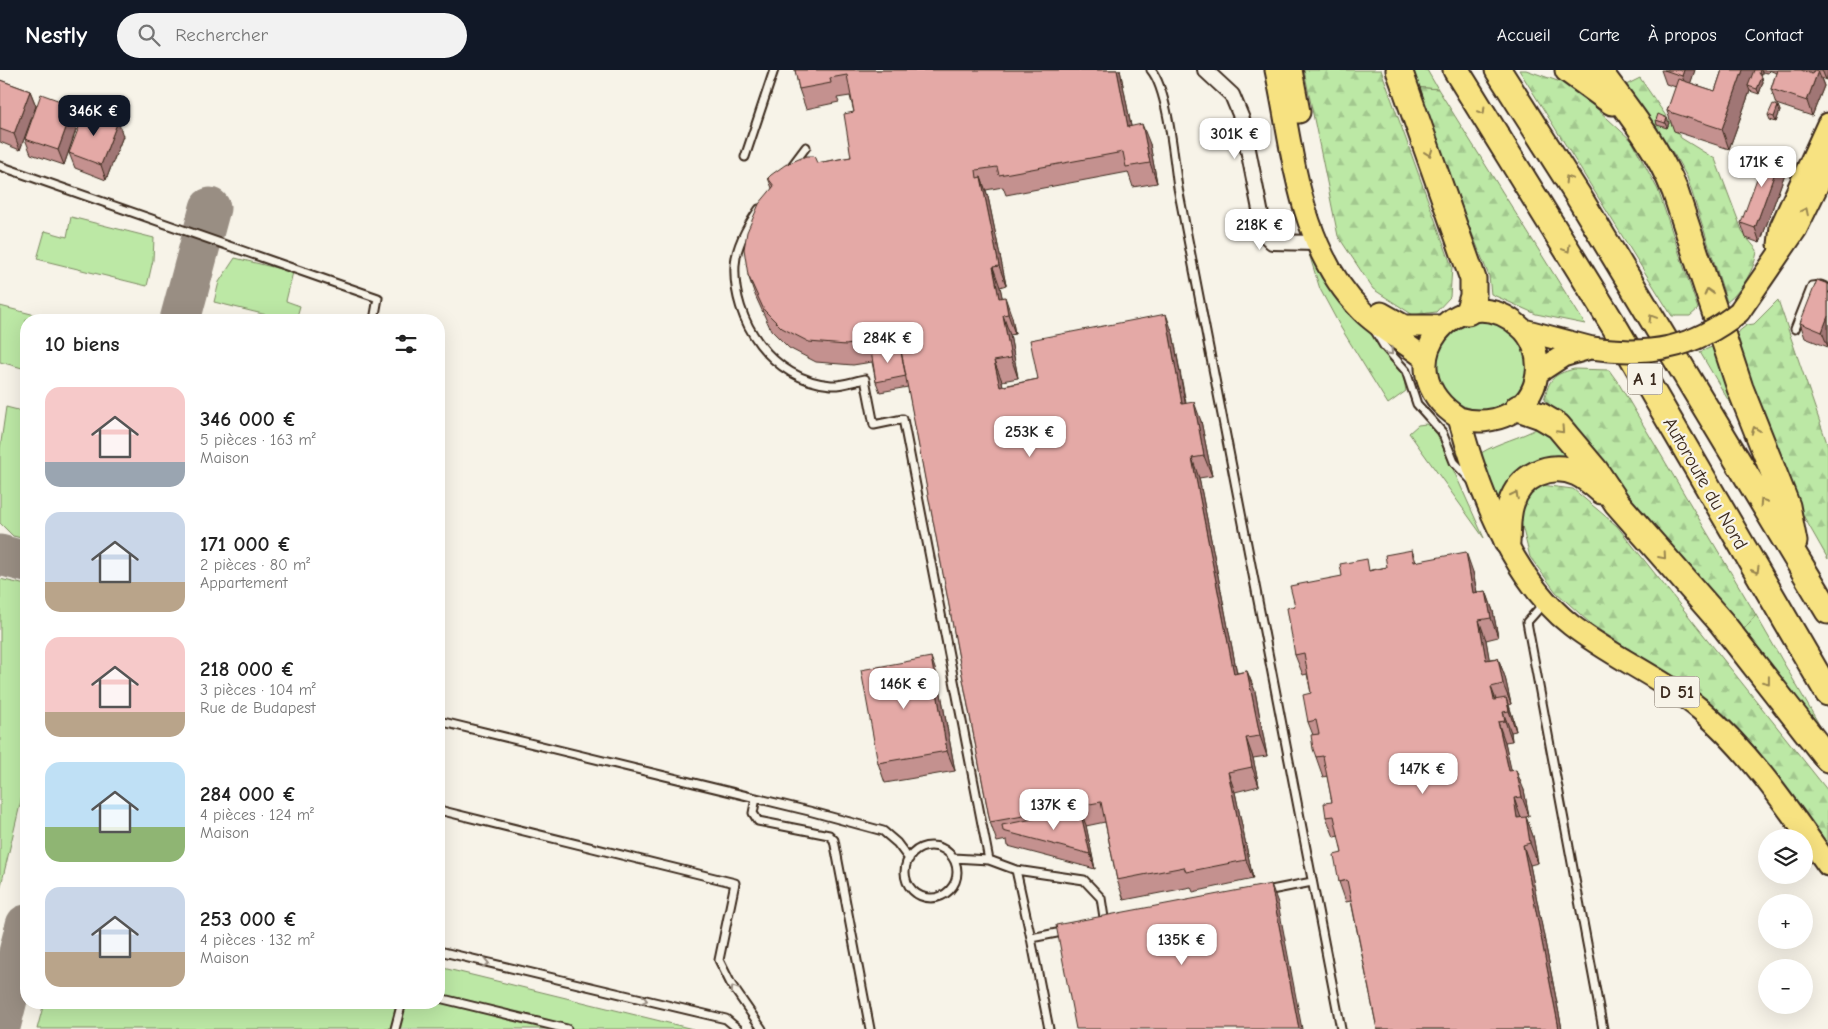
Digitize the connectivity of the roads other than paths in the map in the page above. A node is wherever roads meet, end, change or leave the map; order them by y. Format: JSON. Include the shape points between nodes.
{"nodes":[{"id":1,"x":774,"y":70,"type":"edge"},
{"id":2,"x":1151,"y":70,"type":"edge"},
{"id":3,"x":1205,"y":70,"type":"edge"},
{"id":4,"x":1276,"y":70,"type":"edge"},
{"id":5,"x":1291,"y":70,"type":"edge"},
{"id":6,"x":1399,"y":70,"type":"edge"},
{"id":7,"x":1456,"y":70,"type":"edge"},
{"id":8,"x":1498,"y":70,"type":"edge"},
{"id":9,"x":1568,"y":70,"type":"edge"},
{"id":10,"x":1598,"y":70,"type":"edge"},
{"id":11,"x":1828,"y":124,"type":"edge"},
{"id":12,"x":1641,"y":129,"type":"junction"},
{"id":13,"x":806,"y":147,"type":"dead end"},
{"id":14,"x":745,"y":157,"type":"dead end"},
{"id":15,"x":1828,"y":164,"type":"edge"},
{"id":16,"x":0,"y":166,"type":"edge"},
{"id":17,"x":786,"y":175,"type":"edge"},
{"id":18,"x":765,"y":201,"type":"edge"},
{"id":19,"x":1315,"y":243,"type":"junction"},
{"id":20,"x":1779,"y":252,"type":"junction"},
{"id":21,"x":1828,"y":288,"type":"edge"},
{"id":22,"x":1363,"y":312,"type":"junction"},
{"id":23,"x":1468,"y":312,"type":"junction"},
{"id":24,"x":375,"y":314,"type":"edge"},
{"id":25,"x":1442,"y":326,"type":"junction"},
{"id":26,"x":1795,"y":329,"type":"dead end"},
{"id":27,"x":1524,"y":330,"type":"junction"},
{"id":28,"x":1592,"y":348,"type":"junction"},
{"id":29,"x":1426,"y":359,"type":"junction"},
{"id":30,"x":1537,"y":373,"type":"junction"},
{"id":31,"x":1518,"y":408,"type":"junction"},
{"id":32,"x":1459,"y":418,"type":"junction"},
{"id":33,"x":1487,"y":422,"type":"junction"},
{"id":34,"x":1473,"y":465,"type":"junction"},
{"id":35,"x":1486,"y":496,"type":"junction"},
{"id":36,"x":1617,"y":503,"type":"junction"},
{"id":37,"x":1507,"y":542,"type":"junction"},
{"id":38,"x":1798,"y":559,"type":"junction"},
{"id":39,"x":1546,"y":601,"type":"junction"},
{"id":40,"x":1828,"y":611,"type":"edge"},
{"id":41,"x":1828,"y":693,"type":"edge"},
{"id":42,"x":445,"y":722,"type":"edge"},
{"id":43,"x":1828,"y":759,"type":"edge"},
{"id":44,"x":756,"y":798,"type":"junction"},
{"id":45,"x":445,"y":811,"type":"edge"},
{"id":46,"x":953,"y":858,"type":"junction"},
{"id":47,"x":909,"y":859,"type":"junction"},
{"id":48,"x":990,"y":860,"type":"junction"},
{"id":49,"x":1828,"y":865,"type":"edge"},
{"id":50,"x":1016,"y":870,"type":"junction"},
{"id":51,"x":1312,"y":882,"type":"junction"},
{"id":52,"x":1258,"y":893,"type":"edge"},
{"id":53,"x":1115,"y":922,"type":"edge"},
{"id":54,"x":1106,"y":924,"type":"junction"},
{"id":55,"x":1096,"y":926,"type":"edge"},
{"id":56,"x":1078,"y":929,"type":"edge"},
{"id":57,"x":1031,"y":938,"type":"junction"},
{"id":58,"x":445,"y":952,"type":"edge"},
{"id":59,"x":445,"y":999,"type":"edge"},
{"id":60,"x":400,"y":1009,"type":"edge"},
{"id":61,"x":395,"y":1029,"type":"edge"},
{"id":62,"x":567,"y":1029,"type":"edge"},
{"id":63,"x":738,"y":1029,"type":"edge"},
{"id":64,"x":762,"y":1029,"type":"edge"},
{"id":65,"x":870,"y":1029,"type":"edge"},
{"id":66,"x":1048,"y":1029,"type":"edge"},
{"id":67,"x":1341,"y":1029,"type":"edge"},
{"id":68,"x":1603,"y":1029,"type":"edge"}],
"edges":[{"from":1,"to":14,"type":"lane"},
{"from":2,"to":51,"type":"lane","via":[[1163,100]]},
{"from":3,"to":19,"type":"street","via":[[1232,95],[1242,119],[1265,235],[1272,242]]},
{"from":4,"to":19,"type":"main road","via":[[1300,190]]},
{"from":5,"to":25,"type":"main road","via":[[1316,211],[1330,247],[1357,288],[1382,314],[1404,326]]},
{"from":6,"to":23,"type":"highway","one_way":true,"via":[[1473,279],[1473,296]]},
{"from":7,"to":41,"type":"highway","name":"Autoroute du Nord","number":"A 1","one_way":true,"via":[[1611,321]]},
{"from":38,"to":8,"type":"highway","name":"Autoroute du Nord","number":"A 1","one_way":true,"via":[[1582,202]]},
{"from":9,"to":12,"type":"highway","via":[[1611,101]]},
{"from":10,"to":12,"type":"highway"},
{"from":11,"to":20,"type":"main road","via":[[1780,227]]},
{"from":38,"to":12,"type":"highway","one_way":true,"via":[[1786,506],[1740,388],[1675,191],[1664,165]]},
{"from":13,"to":17,"type":"lane"},
{"from":20,"to":15,"type":"main road","one_way":true,"via":[[1796,228]]},
{"from":16,"to":24,"type":"lane","via":[[378,298]]},
{"from":18,"to":48,"type":"lane","via":[[745,229],[735,263],[739,299],[749,329],[779,364],[806,379],[832,385],[864,379],[874,425],[904,419]]},
{"from":19,"to":22,"type":"main road","via":[[1324,264],[1342,290]]},
{"from":20,"to":28,"type":"main road","bridge":true,"via":[[1739,312],[1707,334],[1663,349],[1625,352]]},
{"from":21,"to":26,"type":"lane","via":[[1812,286]]},
{"from":22,"to":29,"type":"main road"},
{"from":22,"to":35,"type":"lane","one_way":true,"via":[[1384,346],[1406,371],[1417,404],[1442,432],[1454,462]]},
{"from":23,"to":25,"type":"main road"},
{"from":23,"to":27,"type":"main road","via":[[1499,313]]},
{"from":25,"to":29,"type":"main road"},
{"from":27,"to":28,"type":"main road"},
{"from":27,"to":30,"type":"main road","via":[[1537,358]]},
{"from":28,"to":30,"type":"main road","via":[[1562,356]]},
{"from":29,"to":32,"type":"main road","via":[[1426,377],[1433,394],[1444,408]]},
{"from":30,"to":31,"type":"main road","via":[[1528,398]]},
{"from":31,"to":33,"type":"main road","via":[[1504,418]]},
{"from":31,"to":36,"type":"highway","one_way":true,"via":[[1558,426],[1595,470]]},
{"from":32,"to":33,"type":"main road"},
{"from":32,"to":34,"type":"main road","number":"D 51"},
{"from":33,"to":34,"type":"main road"},
{"from":34,"to":35,"type":"main road","number":"D 51"},
{"from":35,"to":37,"type":"main road","number":"D 51"},
{"from":37,"to":36,"type":"highway","one_way":true,"via":[[1514,496],[1526,480],[1543,471],[1560,469],[1578,473]]},
{"from":36,"to":43,"type":"highway","one_way":true,"via":[[1720,622]]},
{"from":37,"to":39,"type":"main road","number":"D 51","via":[[1526,576]]},
{"from":38,"to":40,"type":"highway","name":"Autoroute du Nord","number":"A 1"},
{"from":39,"to":49,"type":"main road","number":"D 51","via":[[1571,625],[1677,692],[1732,738]]},
{"from":39,"to":68,"type":"lane","via":[[1527,622]]},
{"from":42,"to":44,"type":"lane"},
{"from":44,"to":47,"type":"lane","via":[[883,831]]},
{"from":44,"to":65,"type":"lane","via":[[753,813],[758,821],[829,835],[834,840]]},
{"from":64,"to":45,"type":"lane","one_way":true,"via":[[726,977],[719,960],[735,883]]},
{"from":46,"to":47,"type":"lane","via":[[943,849],[928,846]]},
{"from":46,"to":47,"type":"lane","via":[[957,871],[954,885],[944,895],[930,898],[916,893],[907,881]]},
{"from":46,"to":48,"type":"lane"},
{"from":48,"to":50,"type":"lane"},
{"from":50,"to":54,"type":"lane","via":[[1084,880],[1101,898]]},
{"from":50,"to":57,"type":"lane"},
{"from":51,"to":52,"type":"lane"},
{"from":51,"to":67,"type":"lane"},
{"from":53,"to":54,"type":"lane"},
{"from":54,"to":55,"type":"lane"},
{"from":56,"to":57,"type":"lane"},
{"from":57,"to":66,"type":"lane"},
{"from":58,"to":63,"type":"lane","one_way":true,"via":[[726,1019]]},
{"from":59,"to":62,"type":"lane"},
{"from":60,"to":61,"type":"lane"}]}
